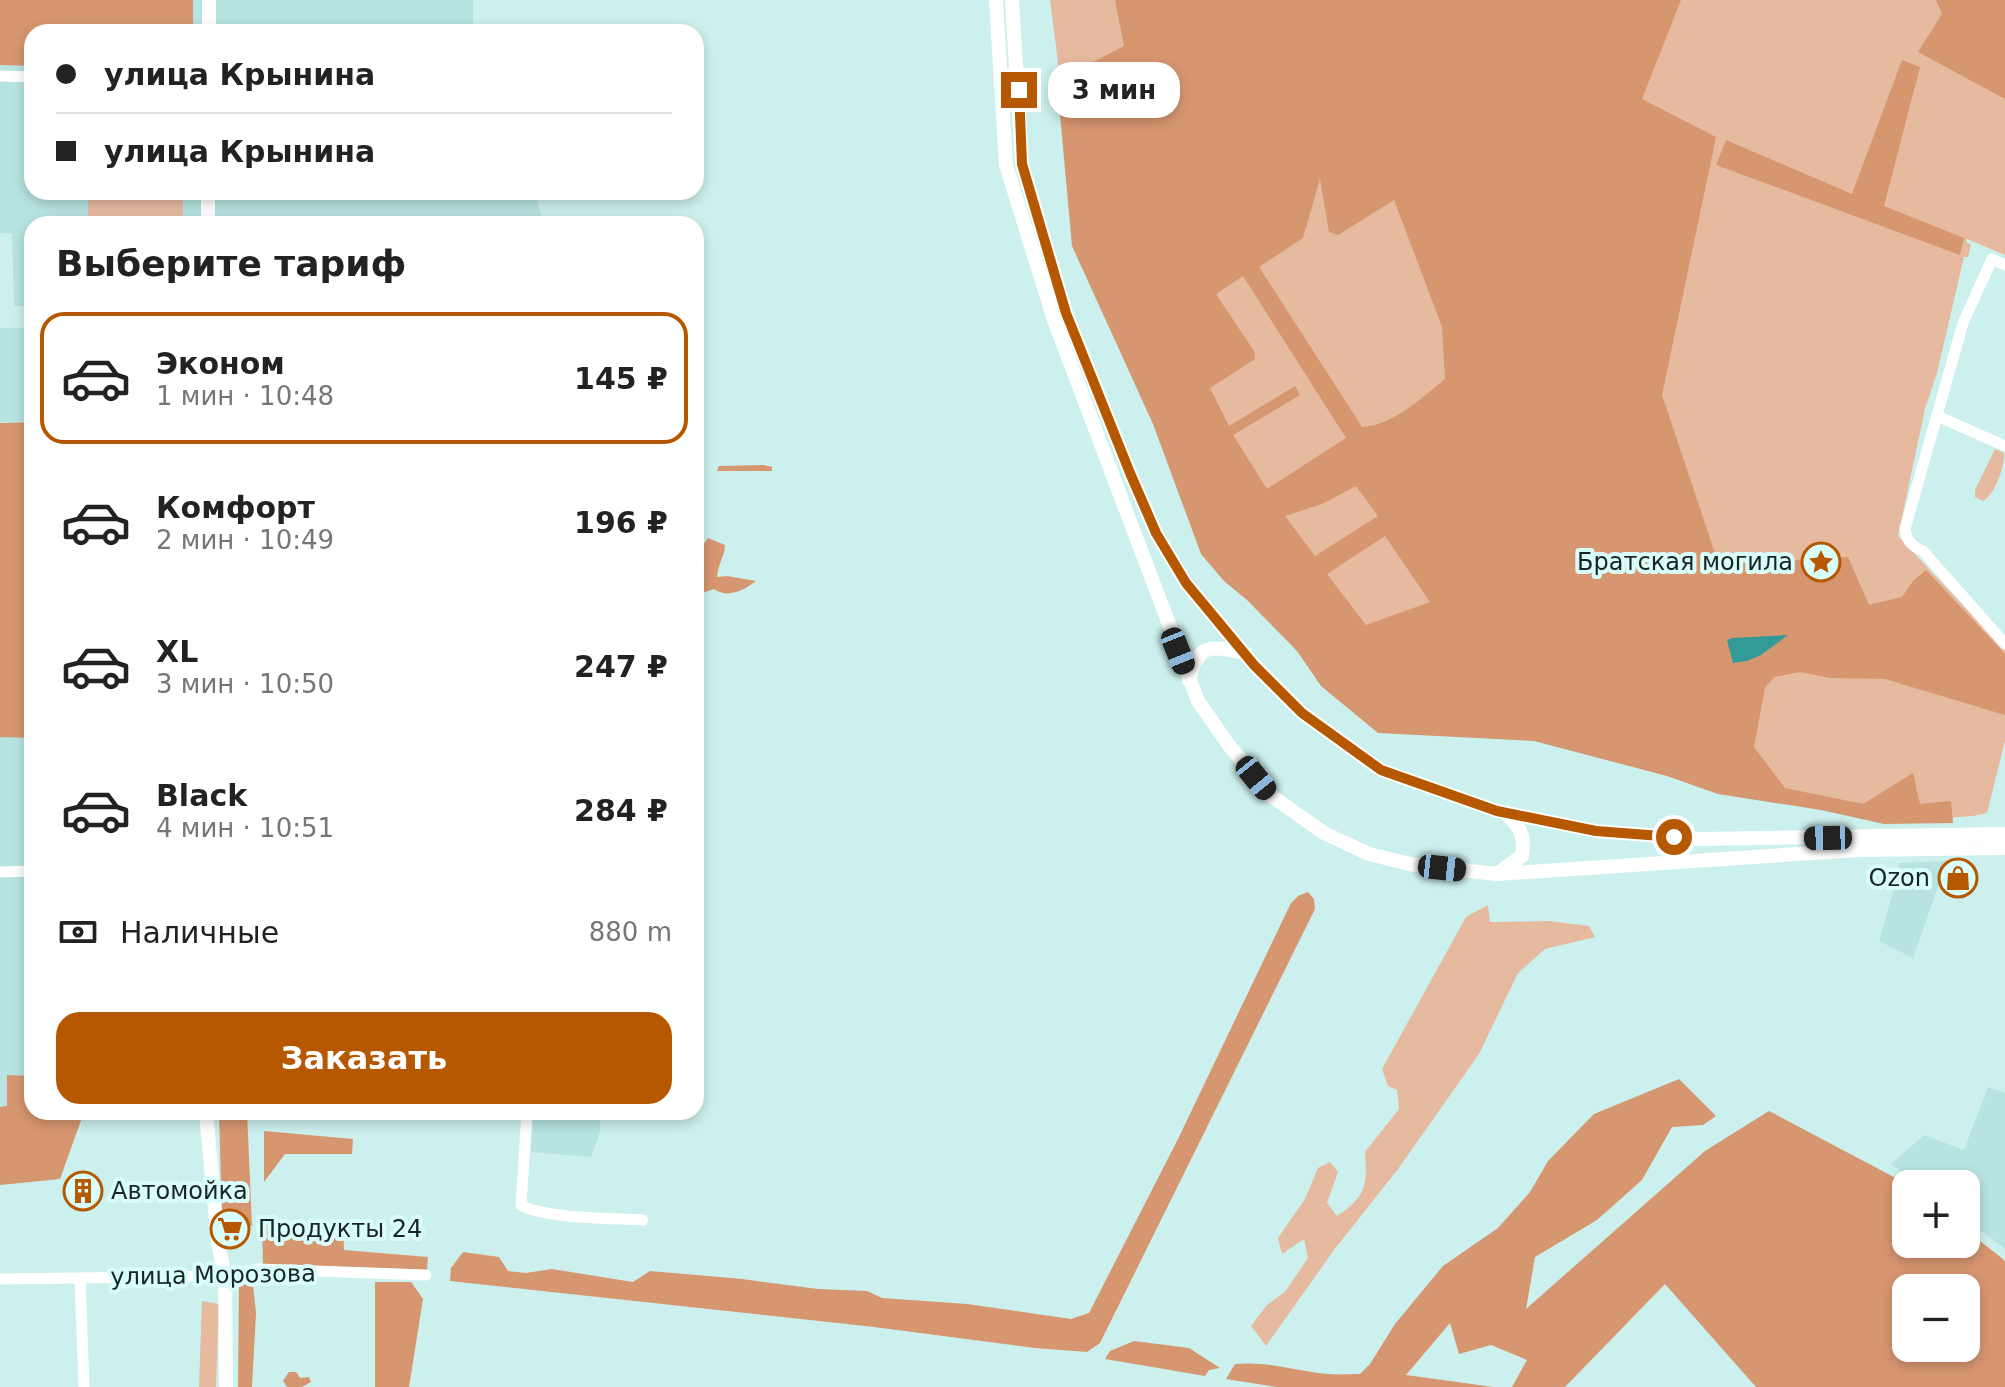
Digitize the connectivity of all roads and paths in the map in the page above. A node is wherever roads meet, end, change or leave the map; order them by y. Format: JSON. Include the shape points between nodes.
{"nodes":[{"id":1,"x":209,"y":0,"type":"edge"},
{"id":2,"x":996,"y":0,"type":"edge"},
{"id":3,"x":1012,"y":0,"type":"edge"},
{"id":4,"x":209,"y":24,"type":"edge"},
{"id":5,"x":0,"y":76,"type":"edge"},
{"id":6,"x":24,"y":77,"type":"edge"},
{"id":7,"x":2005,"y":265,"type":"edge"},
{"id":8,"x":1937,"y":416,"type":"junction"},
{"id":9,"x":2005,"y":446,"type":"edge"},
{"id":10,"x":2005,"y":644,"type":"edge"},
{"id":11,"x":1245,"y":653,"type":"junction"},
{"id":12,"x":1189,"y":680,"type":"junction"},
{"id":13,"x":1505,"y":813,"type":"junction"},
{"id":14,"x":2005,"y":834,"type":"edge"},
{"id":15,"x":2005,"y":848,"type":"edge"},
{"id":16,"x":24,"y":871,"type":"edge"},
{"id":17,"x":0,"y":872,"type":"edge"},
{"id":18,"x":1497,"y":874,"type":"junction"},
{"id":19,"x":207,"y":1120,"type":"edge"},
{"id":20,"x":526,"y":1120,"type":"edge"},
{"id":21,"x":643,"y":1220,"type":"dead end"},
{"id":22,"x":426,"y":1275,"type":"dead end"},
{"id":23,"x":225,"y":1276,"type":"junction"},
{"id":24,"x":80,"y":1278,"type":"junction"},
{"id":25,"x":0,"y":1279,"type":"edge"},
{"id":26,"x":84,"y":1387,"type":"edge"},
{"id":27,"x":226,"y":1387,"type":"edge"}],
"edges":[{"from":1,"to":4,"type":"main road"},
{"from":2,"to":12,"type":"main road","via":[[1006,165],[1054,320]]},
{"from":3,"to":11,"type":"main road","via":[[1022,164],[1066,313],[1156,533],[1186,583]]},
{"from":5,"to":6,"type":"street"},
{"from":7,"to":8,"type":"street","via":[[1992,259],[1963,323]]},
{"from":8,"to":9,"type":"street"},
{"from":8,"to":10,"type":"street","via":[[1905,529],[1907,539]]},
{"from":11,"to":12,"type":"main road","via":[[1205,649],[1195,659]]},
{"from":11,"to":13,"type":"main road","via":[[1302,713],[1381,770]]},
{"from":12,"to":18,"type":"main road","via":[[1228,744],[1270,795],[1324,833],[1369,854],[1414,865]]},
{"from":13,"to":14,"type":"main road","via":[[1596,831],[1700,839]]},
{"from":13,"to":18,"type":"main road","via":[[1525,838],[1522,856]]},
{"from":15,"to":18,"type":"main road","via":[[1858,850]]},
{"from":16,"to":17,"type":"street"},
{"from":19,"to":23,"type":"main road"},
{"from":20,"to":21,"type":"street","via":[[521,1205]]},
{"from":22,"to":23,"type":"street","name":"улица Морозова","via":[[258,1269]]},
{"from":23,"to":24,"type":"street","name":"улица Морозова"},
{"from":23,"to":27,"type":"main road"},
{"from":24,"to":25,"type":"street","name":"улица Морозова"},
{"from":24,"to":26,"type":"street"}]}
